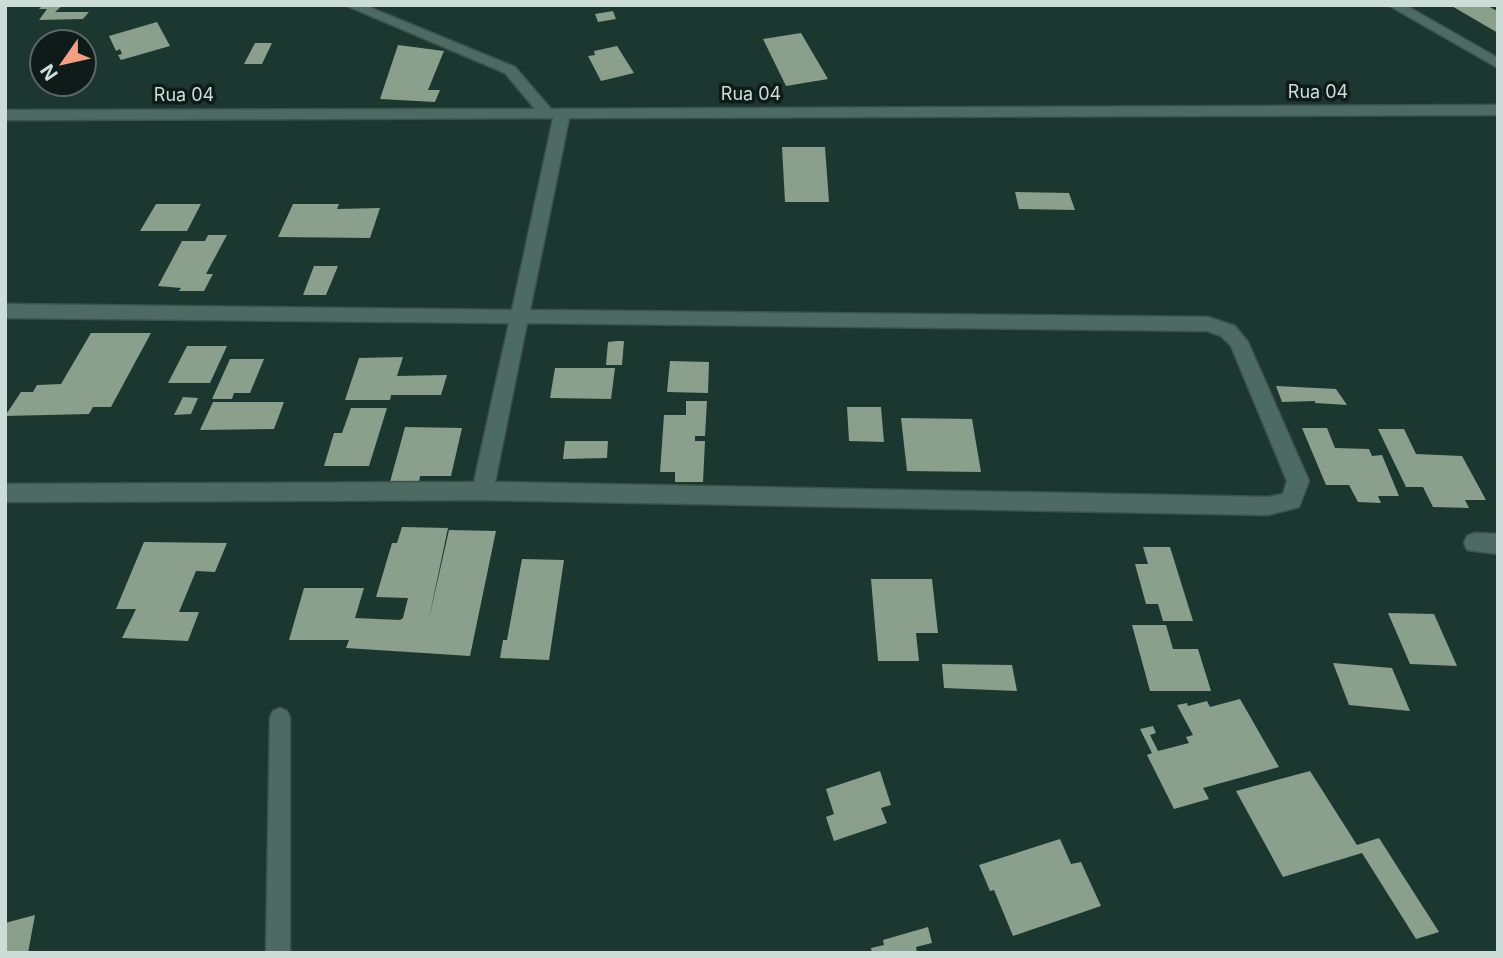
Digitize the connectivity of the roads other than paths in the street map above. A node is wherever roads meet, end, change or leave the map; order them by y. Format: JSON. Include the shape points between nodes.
{"nodes":[{"id":1,"x":352,"y":5,"type":"edge"},
{"id":2,"x":1395,"y":5,"type":"edge"},
{"id":3,"x":1498,"y":64,"type":"edge"},
{"id":4,"x":1498,"y":110,"type":"edge"},
{"id":5,"x":5,"y":114,"type":"edge"},
{"id":6,"x":555,"y":114,"type":"junction"},
{"id":7,"x":5,"y":311,"type":"edge"},
{"id":8,"x":519,"y":315,"type":"junction"},
{"id":9,"x":484,"y":491,"type":"junction"},
{"id":10,"x":5,"y":492,"type":"edge"},
{"id":11,"x":1475,"y":543,"type":"dead end"},
{"id":12,"x":1498,"y":544,"type":"edge"},
{"id":13,"x":281,"y":718,"type":"dead end"},
{"id":14,"x":278,"y":953,"type":"edge"}],
"edges":[{"from":1,"to":6,"type":"street","via":[[510,70]]},
{"from":2,"to":3,"type":"street"},
{"from":4,"to":6,"type":"street","name":"Rua 04"},
{"from":5,"to":6,"type":"street","name":"Rua 04"},
{"from":6,"to":8,"type":"street"},
{"from":7,"to":8,"type":"street"},
{"from":8,"to":9,"type":"street"},
{"from":8,"to":9,"type":"street","via":[[1208,324],[1228,331],[1239,342],[1298,481],[1291,501],[1268,506]]},
{"from":9,"to":10,"type":"street"},
{"from":11,"to":12,"type":"street"},
{"from":13,"to":14,"type":"lane"}]}
